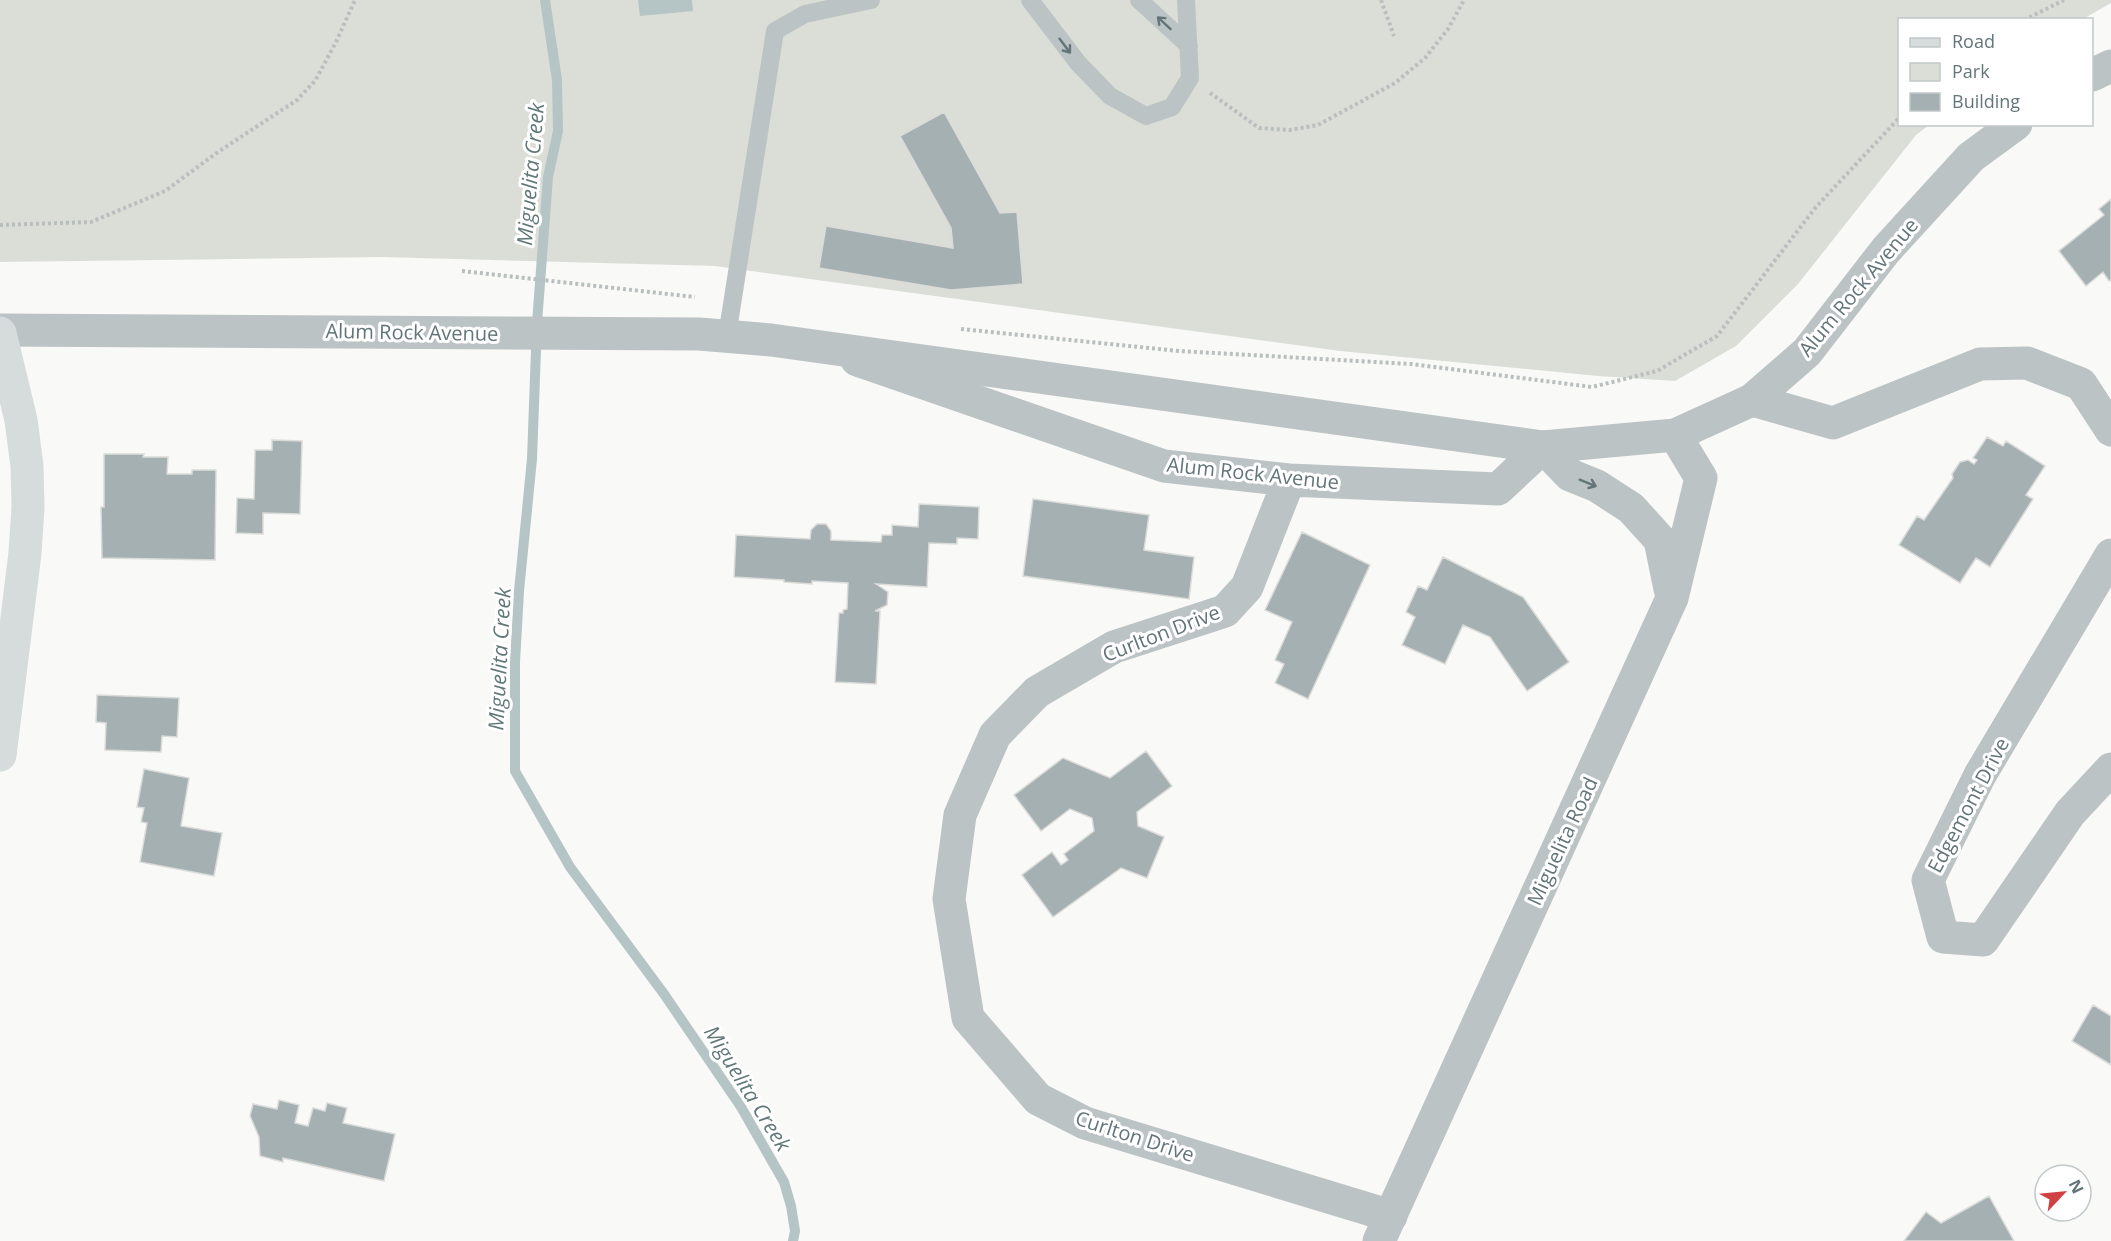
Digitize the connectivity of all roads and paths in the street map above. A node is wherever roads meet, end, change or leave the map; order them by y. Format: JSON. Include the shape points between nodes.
{"nodes":[{"id":1,"x":355,"y":0,"type":"edge"},
{"id":2,"x":871,"y":0,"type":"edge"},
{"id":3,"x":1030,"y":0,"type":"edge"},
{"id":4,"x":1139,"y":0,"type":"edge"},
{"id":5,"x":1186,"y":0,"type":"edge"},
{"id":6,"x":1381,"y":0,"type":"edge"},
{"id":7,"x":1464,"y":0,"type":"edge"},
{"id":8,"x":2064,"y":0,"type":"edge"},
{"id":9,"x":2028,"y":18,"type":"edge"},
{"id":10,"x":1394,"y":36,"type":"dead end"},
{"id":11,"x":1189,"y":46,"type":"junction"},
{"id":12,"x":2111,"y":66,"type":"edge"},
{"id":13,"x":2093,"y":74,"type":"edge"},
{"id":14,"x":1190,"y":78,"type":"junction"},
{"id":15,"x":1898,"y":118,"type":"edge"},
{"id":16,"x":2013,"y":126,"type":"edge"},
{"id":17,"x":0,"y":225,"type":"edge"},
{"id":18,"x":462,"y":271,"type":"dead end"},
{"id":19,"x":732,"y":302,"type":"junction"},
{"id":20,"x":959,"y":329,"type":"dead end"},
{"id":21,"x":0,"y":331,"type":"edge"},
{"id":22,"x":727,"y":336,"type":"junction"},
{"id":23,"x":822,"y":348,"type":"junction"},
{"id":24,"x":1752,"y":400,"type":"junction"},
{"id":25,"x":2111,"y":430,"type":"edge"},
{"id":26,"x":1675,"y":435,"type":"junction"},
{"id":27,"x":1543,"y":447,"type":"junction"},
{"id":28,"x":1289,"y":480,"type":"junction"},
{"id":29,"x":2111,"y":555,"type":"edge"},
{"id":30,"x":1672,"y":598,"type":"junction"},
{"id":31,"x":0,"y":755,"type":"edge"},
{"id":32,"x":2111,"y":769,"type":"edge"},
{"id":33,"x":1385,"y":1228,"type":"edge"}],
"edges":[{"from":1,"to":17,"type":"path","via":[[315,81],[297,100],[165,190],[91,222]]},
{"from":2,"to":19,"type":"lane","via":[[804,14],[775,32]]},
{"from":3,"to":14,"type":"lane","one_way":true,"via":[[1078,63],[1110,96],[1146,116],[1172,107]]},
{"from":11,"to":4,"type":"lane","one_way":true},
{"from":5,"to":11,"type":"lane"},
{"from":6,"to":10,"type":"path"},
{"from":7,"to":14,"type":"path","via":[[1425,58],[1395,83],[1318,125],[1259,128]]},
{"from":8,"to":9,"type":"path"},
{"from":11,"to":14,"type":"lane"},
{"from":12,"to":13,"type":"street"},
{"from":15,"to":20,"type":"path","via":[[1816,207],[1717,336],[1657,371],[1592,387],[1411,364],[1179,351]]},
{"from":16,"to":24,"type":"street","name":"Alum Rock Avenue","via":[[1971,157],[1886,250],[1807,352]]},
{"from":18,"to":19,"type":"path"},
{"from":19,"to":22,"type":"lane"},
{"from":21,"to":22,"type":"street","name":"Alum Rock Avenue"},
{"from":21,"to":31,"type":"main road","via":[[21,420],[28,508],[26,553]]},
{"from":22,"to":23,"type":"street","name":"Alum Rock Avenue"},
{"from":23,"to":27,"type":"street","name":"Alum Rock Avenue"},
{"from":23,"to":28,"type":"street","name":"Alum Rock Avenue","via":[[1164,466]]},
{"from":24,"to":25,"type":"street","via":[[1833,423],[1980,364],[2027,363],[2081,384]]},
{"from":24,"to":26,"type":"street","name":"Alum Rock Avenue"},
{"from":26,"to":27,"type":"street","name":"Alum Rock Avenue"},
{"from":26,"to":30,"type":"street","name":"Miguelita Road","via":[[1701,478]]},
{"from":27,"to":28,"type":"street","name":"Alum Rock Avenue","via":[[1498,489]]},
{"from":27,"to":30,"type":"street","one_way":true,"via":[[1570,475],[1597,486],[1631,508],[1660,540]]},
{"from":28,"to":33,"type":"street","name":"Curlton Drive","via":[[1247,587],[1225,611],[1114,647],[1037,692],[995,735],[960,815],[949,899],[968,1018],[1038,1099],[1084,1123]]},
{"from":29,"to":32,"type":"street","name":"Edgemont Drive","via":[[1980,776],[1928,880],[1943,937],[1983,940],[2070,813]]},
{"from":30,"to":33,"type":"street","name":"Miguelita Road"}]}
